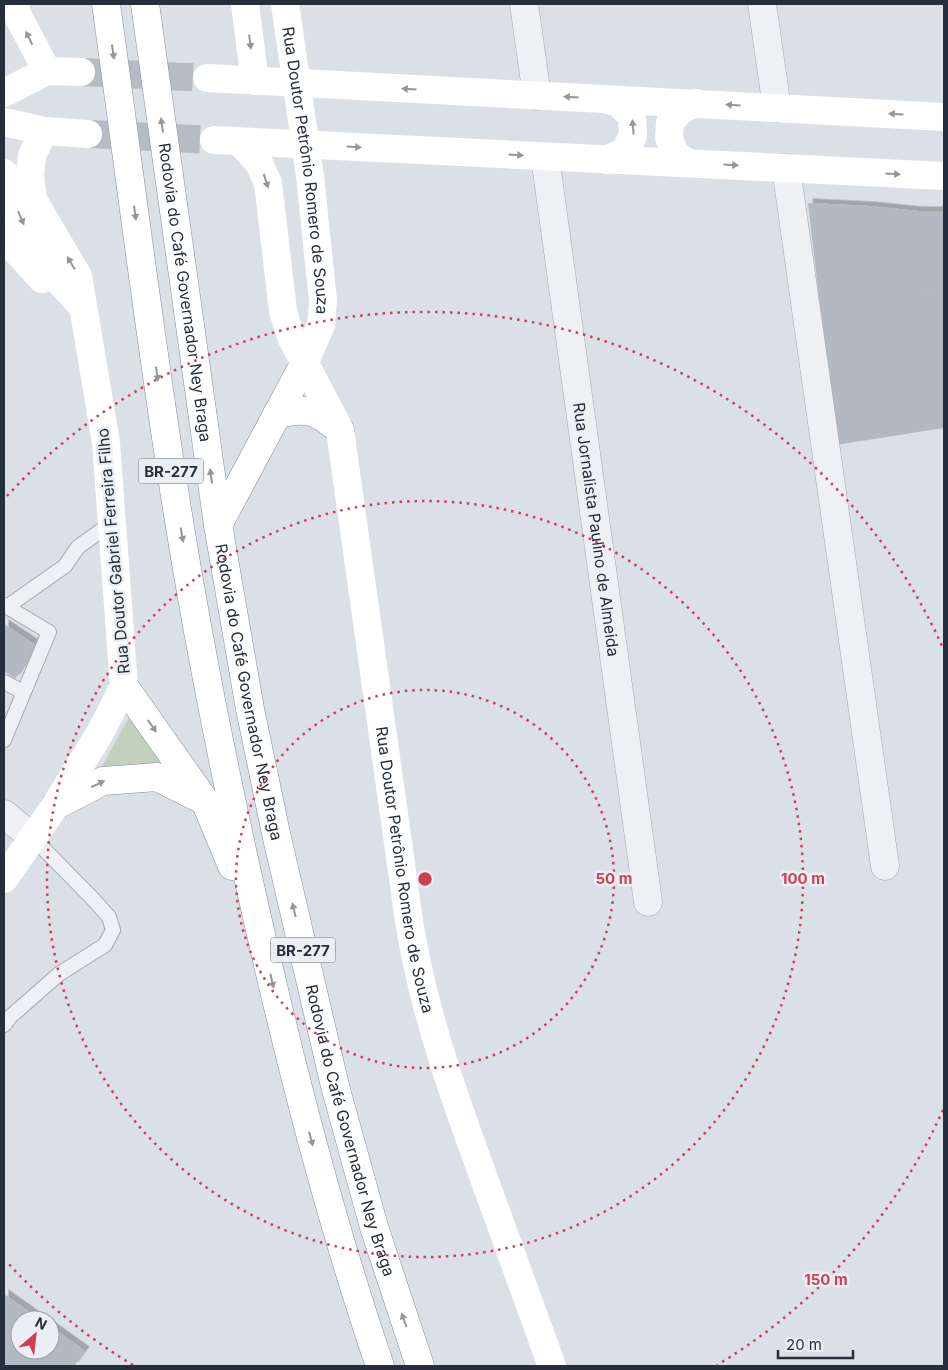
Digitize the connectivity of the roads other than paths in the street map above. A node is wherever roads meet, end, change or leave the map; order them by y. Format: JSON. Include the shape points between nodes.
{"nodes":[{"id":1,"x":15,"y":4,"type":"edge"},
{"id":2,"x":106,"y":4,"type":"edge"},
{"id":3,"x":145,"y":4,"type":"edge"},
{"id":4,"x":245,"y":4,"type":"edge"},
{"id":5,"x":285,"y":4,"type":"edge"},
{"id":6,"x":524,"y":4,"type":"edge"},
{"id":7,"x":762,"y":4,"type":"edge"},
{"id":8,"x":47,"y":71,"type":"junction"},
{"id":9,"x":81,"y":72,"type":"tunnel mouth"},
{"id":10,"x":207,"y":78,"type":"tunnel mouth"},
{"id":11,"x":255,"y":81,"type":"junction"},
{"id":12,"x":296,"y":83,"type":"junction"},
{"id":13,"x":4,"y":93,"type":"edge"},
{"id":14,"x":537,"y":96,"type":"junction"},
{"id":15,"x":601,"y":98,"type":"junction"},
{"id":16,"x":696,"y":103,"type":"junction"},
{"id":17,"x":777,"y":108,"type":"junction"},
{"id":18,"x":944,"y":117,"type":"edge"},
{"id":19,"x":4,"y":122,"type":"edge"},
{"id":20,"x":44,"y":131,"type":"junction"},
{"id":21,"x":88,"y":134,"type":"tunnel mouth"},
{"id":22,"x":305,"y":145,"type":"junction"},
{"id":23,"x":546,"y":157,"type":"junction"},
{"id":24,"x":606,"y":160,"type":"junction"},
{"id":25,"x":688,"y":163,"type":"junction"},
{"id":26,"x":786,"y":168,"type":"junction"},
{"id":27,"x":4,"y":173,"type":"edge"},
{"id":28,"x":944,"y":176,"type":"edge"},
{"id":29,"x":4,"y":232,"type":"edge"},
{"id":30,"x":84,"y":309,"type":"junction"},
{"id":31,"x":304,"y":364,"type":"junction"},
{"id":32,"x":277,"y":414,"type":"junction"},
{"id":33,"x":340,"y":430,"type":"junction"},
{"id":34,"x":113,"y":522,"type":"junction"},
{"id":35,"x":218,"y":525,"type":"junction"},
{"id":36,"x":6,"y":606,"type":"edge"},
{"id":37,"x":4,"y":682,"type":"edge"},
{"id":38,"x":124,"y":686,"type":"junction"},
{"id":39,"x":23,"y":692,"type":"junction"},
{"id":40,"x":4,"y":740,"type":"edge"},
{"id":41,"x":205,"y":801,"type":"junction"},
{"id":42,"x":54,"y":806,"type":"junction"},
{"id":43,"x":4,"y":814,"type":"edge"},
{"id":44,"x":33,"y":838,"type":"junction"},
{"id":45,"x":885,"y":866,"type":"dead end"},
{"id":46,"x":4,"y":879,"type":"edge"},
{"id":47,"x":648,"y":902,"type":"dead end"},
{"id":48,"x":260,"y":934,"type":"junction"},
{"id":49,"x":4,"y":1025,"type":"edge"},
{"id":50,"x":380,"y":1366,"type":"edge"},
{"id":51,"x":420,"y":1366,"type":"edge"},
{"id":52,"x":552,"y":1366,"type":"edge"}],
"edges":[{"from":8,"to":1,"type":"main road","one_way":true,"via":[[17,14]]},
{"from":2,"to":48,"type":"main road","number":"BR-277","one_way":true,"via":[[177,506],[216,726]]},
{"from":35,"to":3,"type":"main road","name":"Rodovia do Café Governador Ney Braga","number":"BR-277","one_way":true},
{"from":4,"to":11,"type":"main road","one_way":true},
{"from":5,"to":12,"type":"main road","name":"Rua Doutor Petrônio Romero de Souza"},
{"from":6,"to":14,"type":"street"},
{"from":7,"to":17,"type":"street"},
{"from":8,"to":9,"type":"main road"},
{"from":8,"to":13,"type":"main road"},
{"from":8,"to":20,"type":"main road","via":[[35,82],[28,104],[33,120]]},
{"from":10,"to":11,"type":"main road"},
{"from":11,"to":12,"type":"main road"},
{"from":14,"to":12,"type":"main road","one_way":true},
{"from":12,"to":22,"type":"main road","name":"Rua Doutor Petrônio Romero de Souza"},
{"from":15,"to":14,"type":"main road","one_way":true},
{"from":15,"to":16,"type":"main road"},
{"from":24,"to":15,"type":"main road","one_way":true,"via":[[624,152],[633,136],[633,127],[632,117],[619,103]]},
{"from":17,"to":16,"type":"main road","one_way":true},
{"from":16,"to":25,"type":"main road","via":[[681,110],[670,122],[669,138],[675,154]]},
{"from":18,"to":17,"type":"main road","one_way":true},
{"from":19,"to":20,"type":"main road"},
{"from":20,"to":21,"type":"main road"},
{"from":30,"to":20,"type":"main road","name":"Rua Doutor Gabriel Ferreira Filho","one_way":true,"via":[[78,276],[33,200],[32,155]]},
{"from":22,"to":23,"type":"main road","one_way":true},
{"from":22,"to":31,"type":"main road","name":"Rua Doutor Petrônio Romero de Souza","via":[[323,301],[321,325]]},
{"from":22,"to":31,"type":"main road","name":"Rua Doutor Petrônio Romero de Souza","one_way":true,"via":[[227,140],[259,162],[268,183],[283,311]]},
{"from":23,"to":24,"type":"main road"},
{"from":23,"to":47,"type":"street","name":"Rua Jornalista Paulino de Almeida"},
{"from":24,"to":25,"type":"main road"},
{"from":25,"to":26,"type":"main road","one_way":true},
{"from":26,"to":28,"type":"main road","one_way":true},
{"from":26,"to":45,"type":"street"},
{"from":27,"to":30,"type":"main road","one_way":true,"via":[[26,230],[52,272]]},
{"from":29,"to":30,"type":"main road","via":[[12,246],[45,281]]},
{"from":30,"to":34,"type":"main road","name":"Rua Doutor Gabriel Ferreira Filho","via":[[106,443]]},
{"from":31,"to":32,"type":"main road"},
{"from":31,"to":33,"type":"main road","name":"Rua Doutor Petrônio Romero de Souza"},
{"from":32,"to":33,"type":"main road","via":[[296,409],[308,410],[324,416]]},
{"from":32,"to":35,"type":"main road"},
{"from":33,"to":52,"type":"main road","name":"Rua Doutor Petrônio Romero de Souza","via":[[416,964],[441,1059]]},
{"from":34,"to":36,"type":"lane","via":[[78,547],[65,566]]},
{"from":34,"to":38,"type":"main road","name":"Rua Doutor Gabriel Ferreira Filho"},
{"from":51,"to":35,"type":"main road","name":"Rodovia do Café Governador Ney Braga","number":"BR-277","one_way":true,"via":[[353,1157],[318,1019],[250,709]]},
{"from":36,"to":39,"type":"lane","via":[[49,632]]},
{"from":37,"to":39,"type":"lane"},
{"from":38,"to":41,"type":"main road","one_way":true},
{"from":38,"to":42,"type":"main road","name":"Rua Doutor Gabriel Ferreira Filho","via":[[100,733]]},
{"from":39,"to":40,"type":"lane"},
{"from":42,"to":41,"type":"main road","one_way":true,"via":[[104,781],[156,777]]},
{"from":41,"to":48,"type":"main road"},
{"from":42,"to":44,"type":"main road","name":"Rua Doutor Gabriel Ferreira Filho"},
{"from":43,"to":44,"type":"street"},
{"from":44,"to":46,"type":"main road","name":"Rua Doutor Gabriel Ferreira Filho"},
{"from":44,"to":49,"type":"lane","via":[[109,917],[113,930],[105,945],[59,974]]},
{"from":48,"to":50,"type":"main road","number":"BR-277","one_way":true,"via":[[308,1129]]}]}
